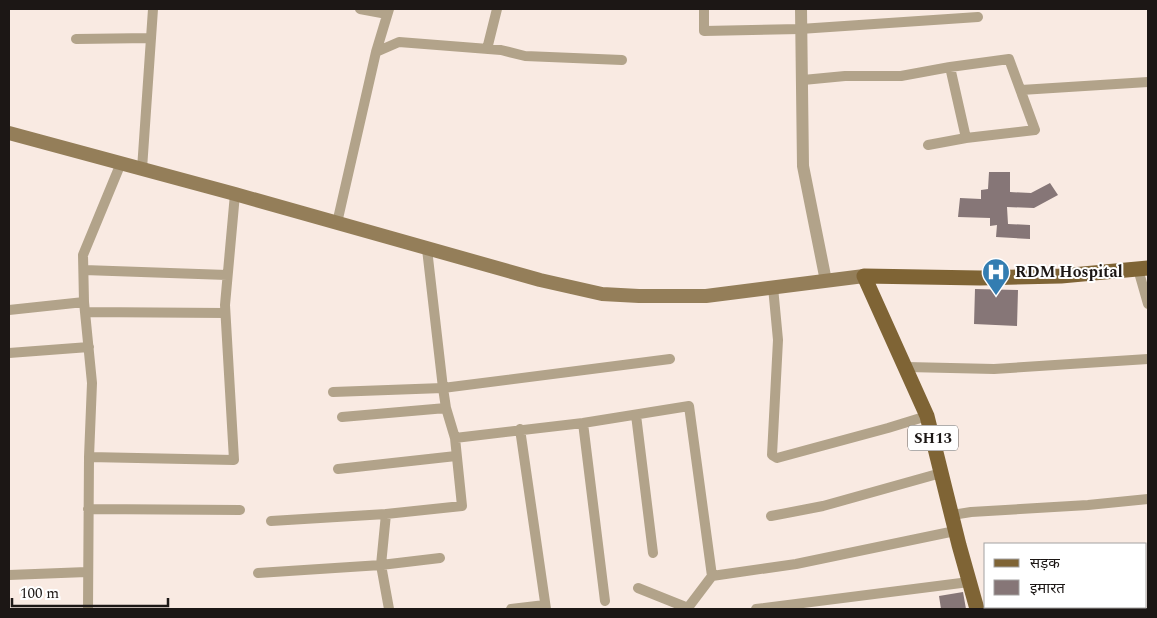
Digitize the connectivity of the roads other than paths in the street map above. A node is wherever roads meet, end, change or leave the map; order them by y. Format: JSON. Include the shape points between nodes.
{"nodes":[{"id":1,"x":153,"y":9,"type":"edge"},
{"id":2,"x":360,"y":9,"type":"edge"},
{"id":3,"x":496,"y":9,"type":"edge"},
{"id":4,"x":704,"y":9,"type":"edge"},
{"id":5,"x":801,"y":9,"type":"edge"},
{"id":6,"x":388,"y":11,"type":"edge"},
{"id":7,"x":978,"y":17,"type":"dead end"},
{"id":8,"x":800,"y":29,"type":"junction"},
{"id":9,"x":151,"y":38,"type":"junction"},
{"id":10,"x":76,"y":39,"type":"dead end"},
{"id":11,"x":487,"y":49,"type":"junction"},
{"id":12,"x":376,"y":52,"type":"junction"},
{"id":13,"x":622,"y":60,"type":"dead end"},
{"id":14,"x":950,"y":67,"type":"junction"},
{"id":15,"x":803,"y":80,"type":"junction"},
{"id":16,"x":1148,"y":82,"type":"edge"},
{"id":17,"x":1021,"y":90,"type":"junction"},
{"id":18,"x":9,"y":133,"type":"edge"},
{"id":19,"x":966,"y":138,"type":"junction"},
{"id":20,"x":928,"y":145,"type":"dead end"},
{"id":21,"x":121,"y":163,"type":"junction"},
{"id":22,"x":142,"y":169,"type":"junction"},
{"id":23,"x":235,"y":194,"type":"junction"},
{"id":24,"x":337,"y":224,"type":"junction"},
{"id":25,"x":427,"y":248,"type":"junction"},
{"id":26,"x":1143,"y":269,"type":"edge"},
{"id":27,"x":84,"y":270,"type":"junction"},
{"id":28,"x":227,"y":275,"type":"junction"},
{"id":29,"x":864,"y":276,"type":"junction"},
{"id":30,"x":826,"y":281,"type":"junction"},
{"id":31,"x":773,"y":287,"type":"junction"},
{"id":32,"x":1148,"y":304,"type":"edge"},
{"id":33,"x":85,"y":307,"type":"junction"},
{"id":34,"x":9,"y":310,"type":"edge"},
{"id":35,"x":225,"y":313,"type":"junction"},
{"id":36,"x":89,"y":347,"type":"junction"},
{"id":37,"x":9,"y":353,"type":"edge"},
{"id":38,"x":670,"y":359,"type":"dead end"},
{"id":39,"x":1148,"y":359,"type":"edge"},
{"id":40,"x":907,"y":367,"type":"junction"},
{"id":41,"x":443,"y":388,"type":"junction"},
{"id":42,"x":332,"y":392,"type":"dead end"},
{"id":43,"x":446,"y":408,"type":"junction"},
{"id":44,"x":636,"y":415,"type":"junction"},
{"id":45,"x":927,"y":416,"type":"junction"},
{"id":46,"x":342,"y":418,"type":"dead end"},
{"id":47,"x":583,"y":423,"type":"junction"},
{"id":48,"x":520,"y":429,"type":"junction"},
{"id":49,"x":455,"y":438,"type":"junction"},
{"id":50,"x":456,"y":456,"type":"junction"},
{"id":51,"x":89,"y":457,"type":"junction"},
{"id":52,"x":338,"y":469,"type":"dead end"},
{"id":53,"x":941,"y":473,"type":"junction"},
{"id":54,"x":1148,"y":498,"type":"edge"},
{"id":55,"x":88,"y":509,"type":"junction"},
{"id":56,"x":240,"y":510,"type":"dead end"},
{"id":57,"x":386,"y":514,"type":"junction"},
{"id":58,"x":952,"y":515,"type":"junction"},
{"id":59,"x":771,"y":516,"type":"dead end"},
{"id":60,"x":271,"y":521,"type":"dead end"},
{"id":61,"x":955,"y":530,"type":"junction"},
{"id":62,"x":653,"y":554,"type":"dead end"},
{"id":63,"x":440,"y":558,"type":"dead end"},
{"id":64,"x":381,"y":565,"type":"junction"},
{"id":65,"x":87,"y":572,"type":"junction"},
{"id":66,"x":258,"y":574,"type":"dead end"},
{"id":67,"x":9,"y":575,"type":"edge"},
{"id":68,"x":712,"y":576,"type":"junction"},
{"id":69,"x":969,"y":582,"type":"junction"},
{"id":70,"x":638,"y":588,"type":"dead end"},
{"id":71,"x":605,"y":601,"type":"dead end"},
{"id":72,"x":545,"y":607,"type":"edge"},
{"id":73,"x":688,"y":608,"type":"edge"},
{"id":74,"x":88,"y":609,"type":"edge"},
{"id":75,"x":389,"y":609,"type":"edge"},
{"id":76,"x":511,"y":609,"type":"edge"},
{"id":77,"x":756,"y":609,"type":"edge"},
{"id":78,"x":976,"y":609,"type":"edge"}],
"edges":[{"from":1,"to":9,"type":"street"},
{"from":2,"to":6,"type":"street"},
{"from":3,"to":11,"type":"street"},
{"from":4,"to":8,"type":"street","via":[[704,31]]},
{"from":5,"to":8,"type":"street"},
{"from":6,"to":12,"type":"street"},
{"from":7,"to":8,"type":"street"},
{"from":8,"to":15,"type":"street"},
{"from":9,"to":10,"type":"street"},
{"from":9,"to":22,"type":"street"},
{"from":11,"to":12,"type":"street","via":[[399,42]]},
{"from":11,"to":13,"type":"street","via":[[525,56]]},
{"from":12,"to":24,"type":"street"},
{"from":14,"to":15,"type":"street","via":[[900,76]]},
{"from":14,"to":17,"type":"street","via":[[1009,58]]},
{"from":14,"to":19,"type":"street"},
{"from":15,"to":30,"type":"street","via":[[803,166]]},
{"from":16,"to":17,"type":"street"},
{"from":17,"to":19,"type":"street","via":[[1035,130]]},
{"from":18,"to":21,"type":"main road"},
{"from":19,"to":20,"type":"street"},
{"from":21,"to":22,"type":"main road"},
{"from":21,"to":27,"type":"street","via":[[82,255]]},
{"from":22,"to":23,"type":"main road"},
{"from":23,"to":24,"type":"main road"},
{"from":23,"to":28,"type":"street"},
{"from":24,"to":25,"type":"main road"},
{"from":25,"to":31,"type":"main road","via":[[602,294],[706,296]]},
{"from":25,"to":41,"type":"street"},
{"from":26,"to":29,"type":"main road","via":[[1061,276]]},
{"from":26,"to":32,"type":"street"},
{"from":27,"to":28,"type":"street"},
{"from":27,"to":33,"type":"street"},
{"from":28,"to":35,"type":"street"},
{"from":29,"to":30,"type":"main road"},
{"from":29,"to":40,"type":"main road","number":"SH13"},
{"from":30,"to":31,"type":"main road"},
{"from":31,"to":45,"type":"street","via":[[778,340],[772,455],[777,458]]},
{"from":33,"to":34,"type":"street"},
{"from":33,"to":35,"type":"street"},
{"from":33,"to":36,"type":"street"},
{"from":35,"to":51,"type":"street","via":[[234,460]]},
{"from":36,"to":37,"type":"street"},
{"from":36,"to":51,"type":"street","via":[[92,383]]},
{"from":38,"to":41,"type":"street"},
{"from":39,"to":40,"type":"street","via":[[994,369]]},
{"from":40,"to":45,"type":"main road","number":"SH13"},
{"from":41,"to":42,"type":"street"},
{"from":41,"to":43,"type":"street"},
{"from":43,"to":46,"type":"street"},
{"from":43,"to":49,"type":"street"},
{"from":44,"to":47,"type":"street"},
{"from":44,"to":62,"type":"street"},
{"from":44,"to":68,"type":"street","via":[[689,406]]},
{"from":45,"to":53,"type":"main road","number":"SH13"},
{"from":47,"to":48,"type":"street"},
{"from":47,"to":71,"type":"street"},
{"from":48,"to":49,"type":"street"},
{"from":48,"to":72,"type":"street"},
{"from":49,"to":50,"type":"street"},
{"from":50,"to":52,"type":"street"},
{"from":50,"to":57,"type":"street","via":[[462,506]]},
{"from":51,"to":55,"type":"street"},
{"from":53,"to":58,"type":"main road","number":"SH13"},
{"from":53,"to":59,"type":"street","via":[[823,506]]},
{"from":54,"to":58,"type":"street"},
{"from":55,"to":56,"type":"street"},
{"from":55,"to":65,"type":"street"},
{"from":57,"to":60,"type":"street"},
{"from":57,"to":64,"type":"street"},
{"from":58,"to":61,"type":"main road","number":"SH13"},
{"from":61,"to":68,"type":"street","via":[[796,564]]},
{"from":61,"to":69,"type":"main road","number":"SH13"},
{"from":63,"to":64,"type":"street"},
{"from":64,"to":66,"type":"street"},
{"from":64,"to":75,"type":"street"},
{"from":65,"to":67,"type":"street"},
{"from":65,"to":74,"type":"street"},
{"from":68,"to":73,"type":"street"},
{"from":69,"to":77,"type":"street"},
{"from":69,"to":78,"type":"main road","number":"SH13"},
{"from":70,"to":73,"type":"street"},
{"from":72,"to":76,"type":"street"}]}
